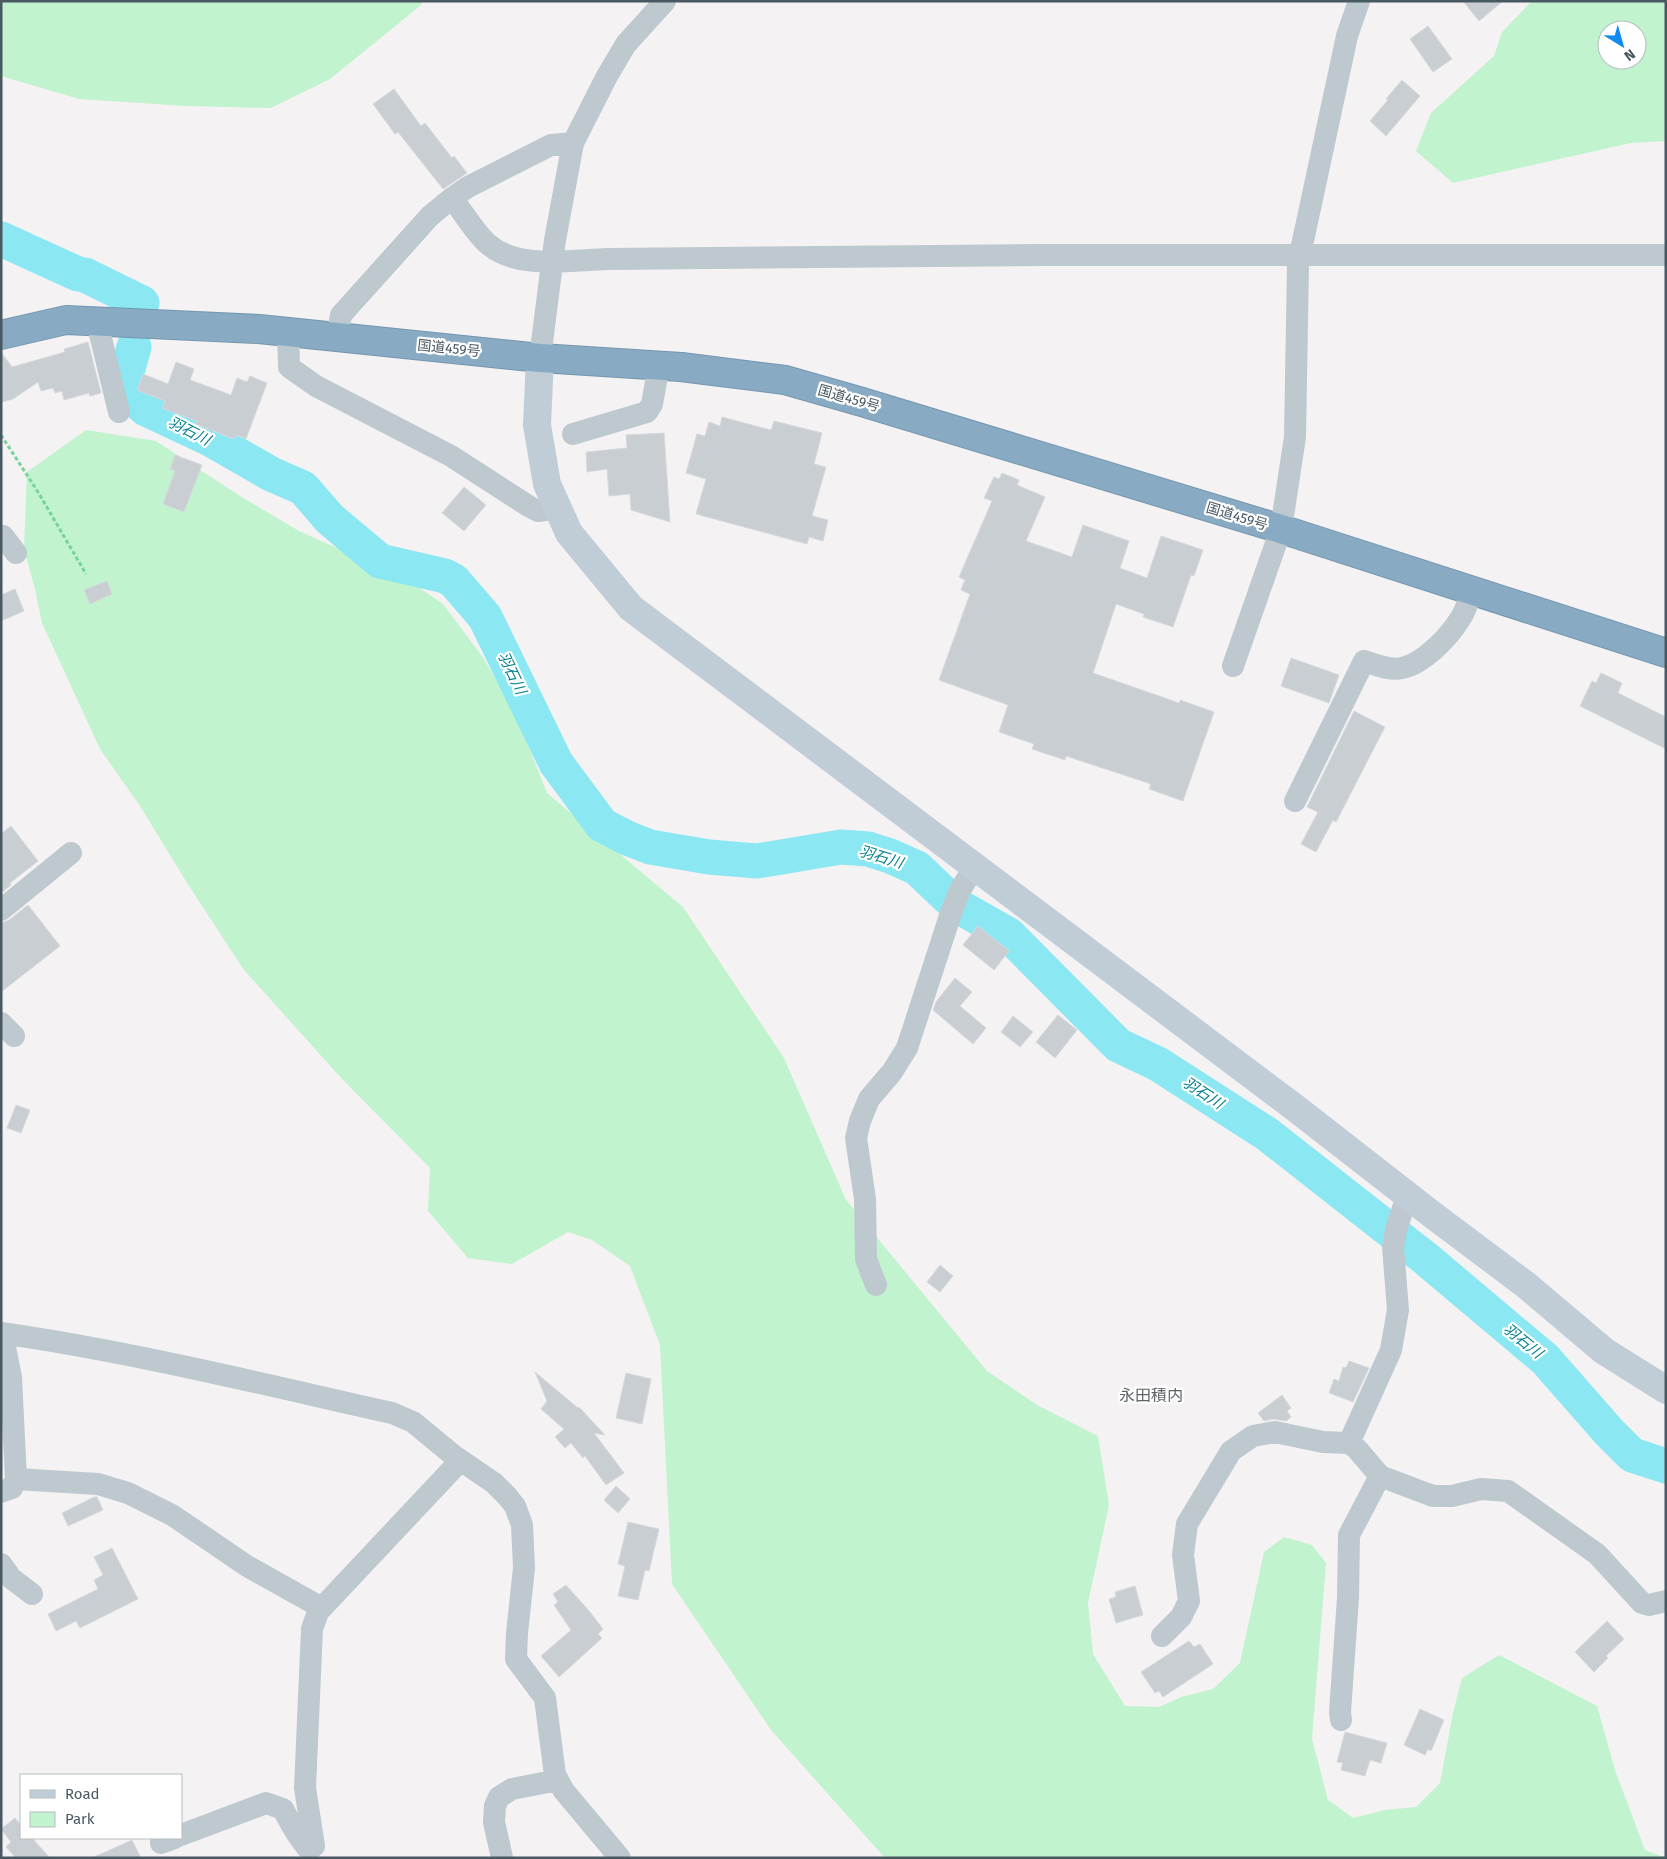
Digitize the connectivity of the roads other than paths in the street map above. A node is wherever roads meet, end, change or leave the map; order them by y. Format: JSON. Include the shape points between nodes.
{"nodes":[{"id":1,"x":665,"y":1,"type":"edge"},
{"id":2,"x":1359,"y":1,"type":"edge"},
{"id":3,"x":573,"y":142,"type":"junction"},
{"id":4,"x":452,"y":198,"type":"junction"},
{"id":5,"x":1299,"y":256,"type":"junction"},
{"id":6,"x":1666,"y":256,"type":"edge"},
{"id":7,"x":552,"y":261,"type":"junction"},
{"id":8,"x":97,"y":322,"type":"junction"},
{"id":9,"x":288,"y":332,"type":"junction"},
{"id":10,"x":1,"y":335,"type":"edge"},
{"id":11,"x":337,"y":337,"type":"junction"},
{"id":12,"x":540,"y":358,"type":"junction"},
{"id":13,"x":659,"y":366,"type":"junction"},
{"id":14,"x":119,"y":412,"type":"dead end"},
{"id":15,"x":573,"y":434,"type":"dead end"},
{"id":16,"x":558,"y":508,"type":"junction"},
{"id":17,"x":1281,"y":529,"type":"junction"},
{"id":18,"x":1,"y":536,"type":"edge"},
{"id":19,"x":16,"y":553,"type":"dead end"},
{"id":20,"x":1472,"y":591,"type":"junction"},
{"id":21,"x":1666,"y":653,"type":"edge"},
{"id":22,"x":1233,"y":666,"type":"dead end"},
{"id":23,"x":1295,"y":801,"type":"dead end"},
{"id":24,"x":71,"y":853,"type":"dead end"},
{"id":25,"x":974,"y":866,"type":"junction"},
{"id":26,"x":1,"y":910,"type":"edge"},
{"id":27,"x":1407,"y":1196,"type":"junction"},
{"id":28,"x":876,"y":1285,"type":"dead end"},
{"id":29,"x":2,"y":1333,"type":"edge"},
{"id":30,"x":1666,"y":1390,"type":"edge"},
{"id":31,"x":1349,"y":1443,"type":"junction"},
{"id":32,"x":460,"y":1461,"type":"junction"},
{"id":33,"x":1380,"y":1476,"type":"junction"},
{"id":34,"x":9,"y":1486,"type":"edge"},
{"id":35,"x":1,"y":1564,"type":"edge"},
{"id":36,"x":32,"y":1594,"type":"dead end"},
{"id":37,"x":1666,"y":1601,"type":"edge"},
{"id":38,"x":322,"y":1608,"type":"junction"},
{"id":39,"x":1162,"y":1636,"type":"dead end"},
{"id":40,"x":1341,"y":1720,"type":"dead end"},
{"id":41,"x":558,"y":1780,"type":"junction"},
{"id":42,"x":182,"y":1835,"type":"edge"},
{"id":43,"x":502,"y":1858,"type":"edge"},
{"id":44,"x":620,"y":1858,"type":"edge"}],
"edges":[{"from":1,"to":3,"type":"street","via":[[626,44]]},
{"from":2,"to":5,"type":"street","via":[[1346,36]]},
{"from":3,"to":4,"type":"street","via":[[551,145]]},
{"from":3,"to":7,"type":"street"},
{"from":4,"to":7,"type":"street","via":[[486,243],[501,254],[515,259]]},
{"from":4,"to":11,"type":"street","via":[[430,216],[341,315]]},
{"from":5,"to":6,"type":"street"},
{"from":5,"to":7,"type":"street"},
{"from":5,"to":17,"type":"street","via":[[1295,437]]},
{"from":7,"to":12,"type":"street"},
{"from":8,"to":9,"type":"highway","name":"国道459号"},
{"from":8,"to":10,"type":"highway","name":"国道459号","via":[[66,320]]},
{"from":8,"to":14,"type":"street"},
{"from":9,"to":11,"type":"highway","name":"国道459号"},
{"from":9,"to":16,"type":"street","via":[[289,368],[316,386],[450,456],[530,507],[538,511]]},
{"from":11,"to":12,"type":"highway","name":"国道459号"},
{"from":12,"to":13,"type":"highway","name":"国道459号"},
{"from":12,"to":16,"type":"street","via":[[537,424],[547,484]]},
{"from":13,"to":15,"type":"street","via":[[652,404],[647,412]]},
{"from":13,"to":17,"type":"highway","name":"国道459号","via":[[785,380]]},
{"from":16,"to":25,"type":"street","via":[[569,533],[631,608]]},
{"from":17,"to":20,"type":"highway","name":"国道459号"},
{"from":17,"to":22,"type":"street"},
{"from":18,"to":19,"type":"street"},
{"from":20,"to":21,"type":"highway","name":"国道459号"},
{"from":20,"to":23,"type":"street","via":[[1460,619],[1445,638],[1416,664],[1401,669],[1364,661]]},
{"from":24,"to":26,"type":"street"},
{"from":25,"to":27,"type":"street"},
{"from":25,"to":28,"type":"street","via":[[951,913],[907,1048],[869,1099],[856,1138],[865,1199],[866,1259]]},
{"from":27,"to":30,"type":"street","via":[[1526,1285],[1604,1351]]},
{"from":27,"to":31,"type":"street","via":[[1395,1238],[1398,1310],[1391,1350]]},
{"from":29,"to":32,"type":"street","via":[[34,1336],[392,1413],[413,1422]]},
{"from":29,"to":34,"type":"street","via":[[12,1377]]},
{"from":31,"to":33,"type":"street"},
{"from":31,"to":39,"type":"street","via":[[1323,1442],[1275,1432],[1253,1436],[1231,1451],[1187,1524],[1183,1555],[1189,1602],[1181,1618]]},
{"from":32,"to":38,"type":"street"},
{"from":32,"to":41,"type":"street","via":[[507,1496],[515,1506],[522,1525],[524,1568],[516,1659],[545,1698]]},
{"from":33,"to":37,"type":"street","via":[[1433,1496],[1452,1496],[1481,1489],[1508,1491],[1597,1554],[1642,1603],[1649,1605]]},
{"from":33,"to":40,"type":"street","via":[[1349,1534]]},
{"from":34,"to":38,"type":"street","via":[[98,1484],[128,1493],[172,1515],[247,1566]]},
{"from":35,"to":36,"type":"street","via":[[10,1578]]},
{"from":38,"to":42,"type":"street","via":[[312,1629],[307,1749],[306,1788],[314,1846],[309,1850],[283,1809],[266,1803]]},
{"from":41,"to":43,"type":"street","via":[[512,1789],[499,1797],[494,1822]]},
{"from":41,"to":44,"type":"street"}]}
